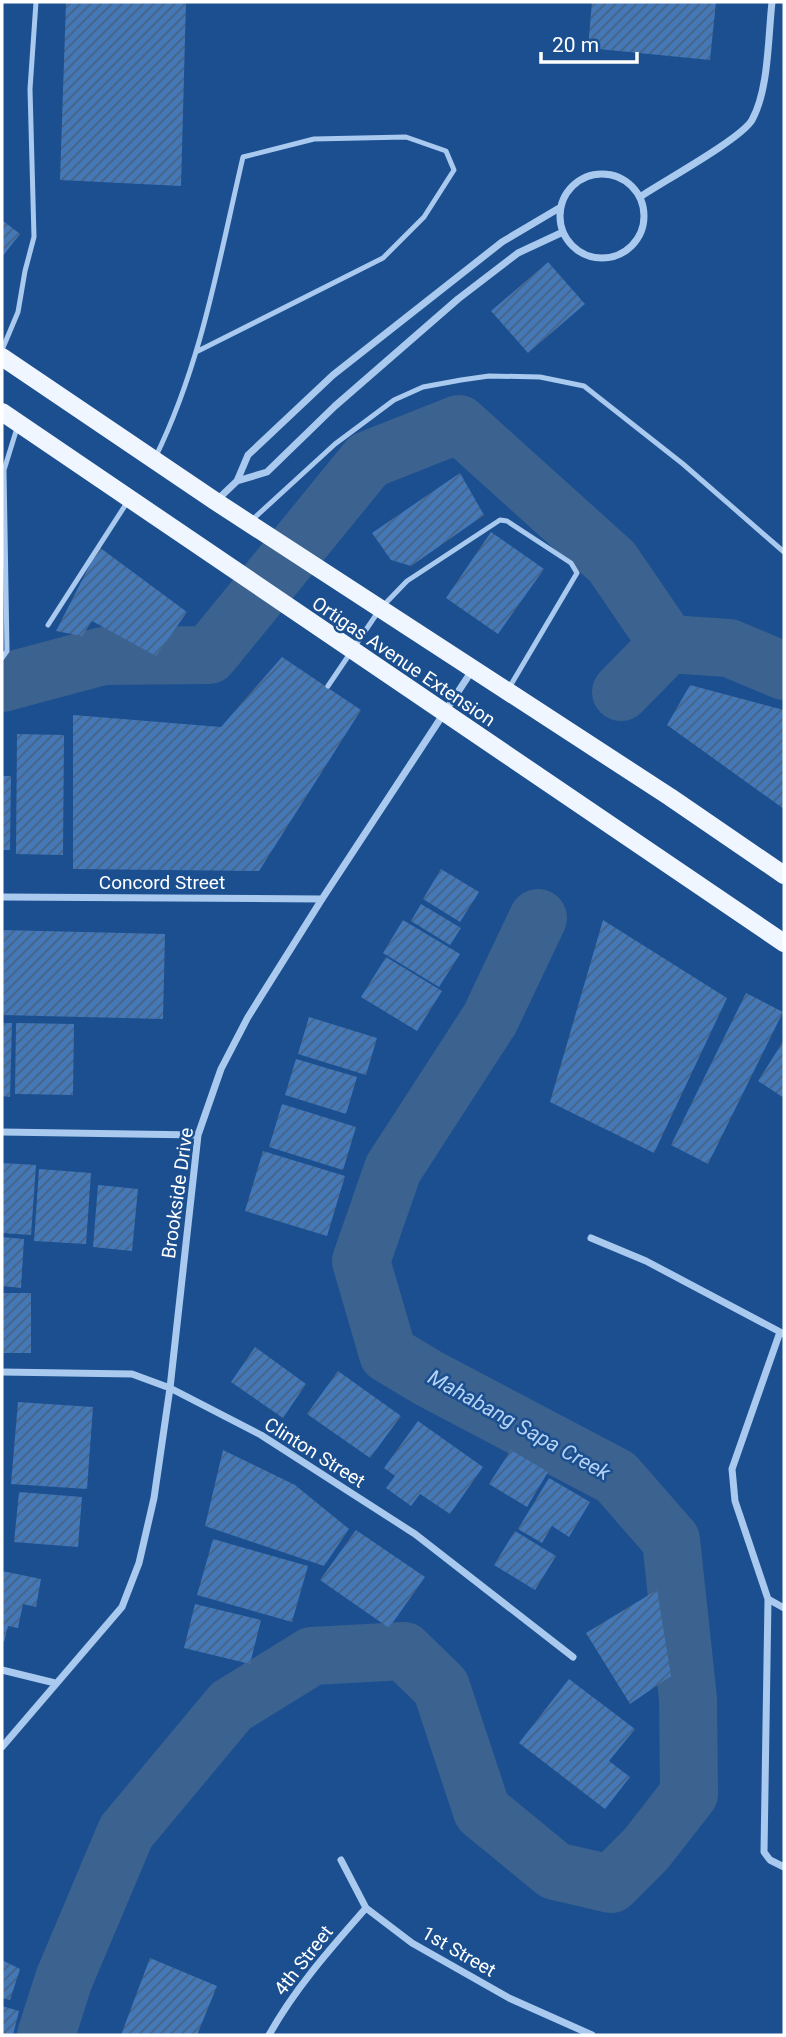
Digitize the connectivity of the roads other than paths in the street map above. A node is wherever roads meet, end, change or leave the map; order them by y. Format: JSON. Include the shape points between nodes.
{"nodes":[{"id":1,"x":36,"y":2,"type":"edge"},
{"id":2,"x":772,"y":2,"type":"edge"},
{"id":3,"x":640,"y":197,"type":"junction"},
{"id":4,"x":561,"y":207,"type":"junction"},
{"id":5,"x":563,"y":232,"type":"junction"},
{"id":6,"x":2,"y":350,"type":"edge"},
{"id":7,"x":198,"y":351,"type":"junction"},
{"id":8,"x":2,"y":357,"type":"edge"},
{"id":9,"x":2,"y":412,"type":"edge"},
{"id":10,"x":19,"y":424,"type":"junction"},
{"id":11,"x":154,"y":460,"type":"junction"},
{"id":12,"x":237,"y":481,"type":"junction"},
{"id":13,"x":130,"y":499,"type":"junction"},
{"id":14,"x":215,"y":501,"type":"junction"},
{"id":15,"x":249,"y":523,"type":"junction"},
{"id":16,"x":784,"y":552,"type":"edge"},
{"id":17,"x":380,"y":609,"type":"junction"},
{"id":18,"x":48,"y":625,"type":"dead end"},
{"id":19,"x":352,"y":652,"type":"junction"},
{"id":20,"x":2,"y":658,"type":"edge"},
{"id":21,"x":472,"y":669,"type":"junction"},
{"id":22,"x":328,"y":686,"type":"dead end"},
{"id":23,"x":507,"y":691,"type":"junction"},
{"id":24,"x":443,"y":713,"type":"junction"},
{"id":25,"x":784,"y":875,"type":"edge"},
{"id":26,"x":2,"y":897,"type":"edge"},
{"id":27,"x":322,"y":899,"type":"junction"},
{"id":28,"x":784,"y":943,"type":"edge"},
{"id":29,"x":2,"y":1132,"type":"edge"},
{"id":30,"x":198,"y":1135,"type":"junction"},
{"id":31,"x":591,"y":1238,"type":"dead end"},
{"id":32,"x":782,"y":1333,"type":"edge"},
{"id":33,"x":2,"y":1372,"type":"edge"},
{"id":34,"x":170,"y":1388,"type":"junction"},
{"id":35,"x":768,"y":1599,"type":"junction"},
{"id":36,"x":784,"y":1608,"type":"edge"},
{"id":37,"x":573,"y":1657,"type":"dead end"},
{"id":38,"x":2,"y":1670,"type":"edge"},
{"id":39,"x":55,"y":1684,"type":"junction"},
{"id":40,"x":2,"y":1747,"type":"edge"},
{"id":41,"x":341,"y":1860,"type":"dead end"},
{"id":42,"x":784,"y":1867,"type":"edge"},
{"id":43,"x":366,"y":1908,"type":"junction"},
{"id":44,"x":270,"y":2035,"type":"edge"},
{"id":45,"x":592,"y":2035,"type":"edge"}],
"edges":[{"from":1,"to":6,"type":"lane","via":[[30,89],[34,237],[18,312]]},
{"from":2,"to":3,"type":"street","via":[[762,92],[751,122]]},
{"from":3,"to":4,"type":"street","via":[[622,180],[597,175],[574,185]]},
{"from":3,"to":5,"type":"street","via":[[644,225],[639,238],[617,256],[591,257],[570,243]]},
{"from":4,"to":5,"type":"street"},
{"from":4,"to":12,"type":"street","via":[[502,242],[333,375],[247,455]]},
{"from":5,"to":12,"type":"street","via":[[518,253],[458,299],[267,472]]},
{"from":7,"to":7,"type":"lane","via":[[243,157],[314,139],[406,137],[446,151],[454,170],[424,217],[383,258]]},
{"from":7,"to":11,"type":"lane"},
{"from":8,"to":11,"type":"main road","name":"Ortigas Avenue Extension"},
{"from":9,"to":10,"type":"main road","name":"Ortigas Avenue Extension"},
{"from":10,"to":13,"type":"main road","name":"Ortigas Avenue Extension"},
{"from":10,"to":20,"type":"lane","via":[[4,470],[7,652]]},
{"from":11,"to":14,"type":"main road","name":"Ortigas Avenue Extension"},
{"from":12,"to":14,"type":"street"},
{"from":13,"to":18,"type":"lane"},
{"from":13,"to":19,"type":"main road","name":"Ortigas Avenue Extension"},
{"from":14,"to":15,"type":"main road","name":"Ortigas Avenue Extension"},
{"from":15,"to":16,"type":"lane","via":[[335,444],[394,400],[423,387],[461,380],[540,377],[584,386]]},
{"from":15,"to":17,"type":"main road","name":"Ortigas Avenue Extension"},
{"from":17,"to":19,"type":"lane"},
{"from":17,"to":21,"type":"main road","name":"Ortigas Avenue Extension"},
{"from":17,"to":23,"type":"lane","via":[[407,580],[493,523],[507,521],[571,563],[577,573]]},
{"from":19,"to":22,"type":"lane"},
{"from":19,"to":24,"type":"main road","name":"Ortigas Avenue Extension"},
{"from":21,"to":23,"type":"main road","name":"Ortigas Avenue Extension"},
{"from":21,"to":24,"type":"street","name":"Brookside Drive"},
{"from":23,"to":25,"type":"main road","name":"Ortigas Avenue Extension"},
{"from":24,"to":27,"type":"street","name":"Brookside Drive"},
{"from":24,"to":28,"type":"main road","name":"Ortigas Avenue Extension"},
{"from":26,"to":27,"type":"street","name":"Concord Street"},
{"from":27,"to":30,"type":"street","name":"Brookside Drive","via":[[243,1027],[221,1069]]},
{"from":29,"to":30,"type":"street"},
{"from":30,"to":34,"type":"street","name":"Brookside Drive"},
{"from":31,"to":32,"type":"street","via":[[646,1261]]},
{"from":32,"to":35,"type":"street","via":[[732,1469],[735,1501]]},
{"from":33,"to":34,"type":"street","name":"Clinton Street","via":[[132,1374]]},
{"from":34,"to":37,"type":"street","name":"Clinton Street","via":[[261,1435],[415,1534]]},
{"from":34,"to":39,"type":"street","name":"Brookside Drive","via":[[154,1498],[139,1563],[122,1607]]},
{"from":35,"to":36,"type":"street"},
{"from":35,"to":42,"type":"street","via":[[764,1852]]},
{"from":38,"to":39,"type":"street"},
{"from":39,"to":40,"type":"street","name":"Brookside Drive"},
{"from":41,"to":43,"type":"street","name":"1st Street"},
{"from":43,"to":44,"type":"street","name":"4th Street","via":[[312,1969]]},
{"from":43,"to":45,"type":"street","name":"1st Street","via":[[412,1943],[509,1998]]}]}
